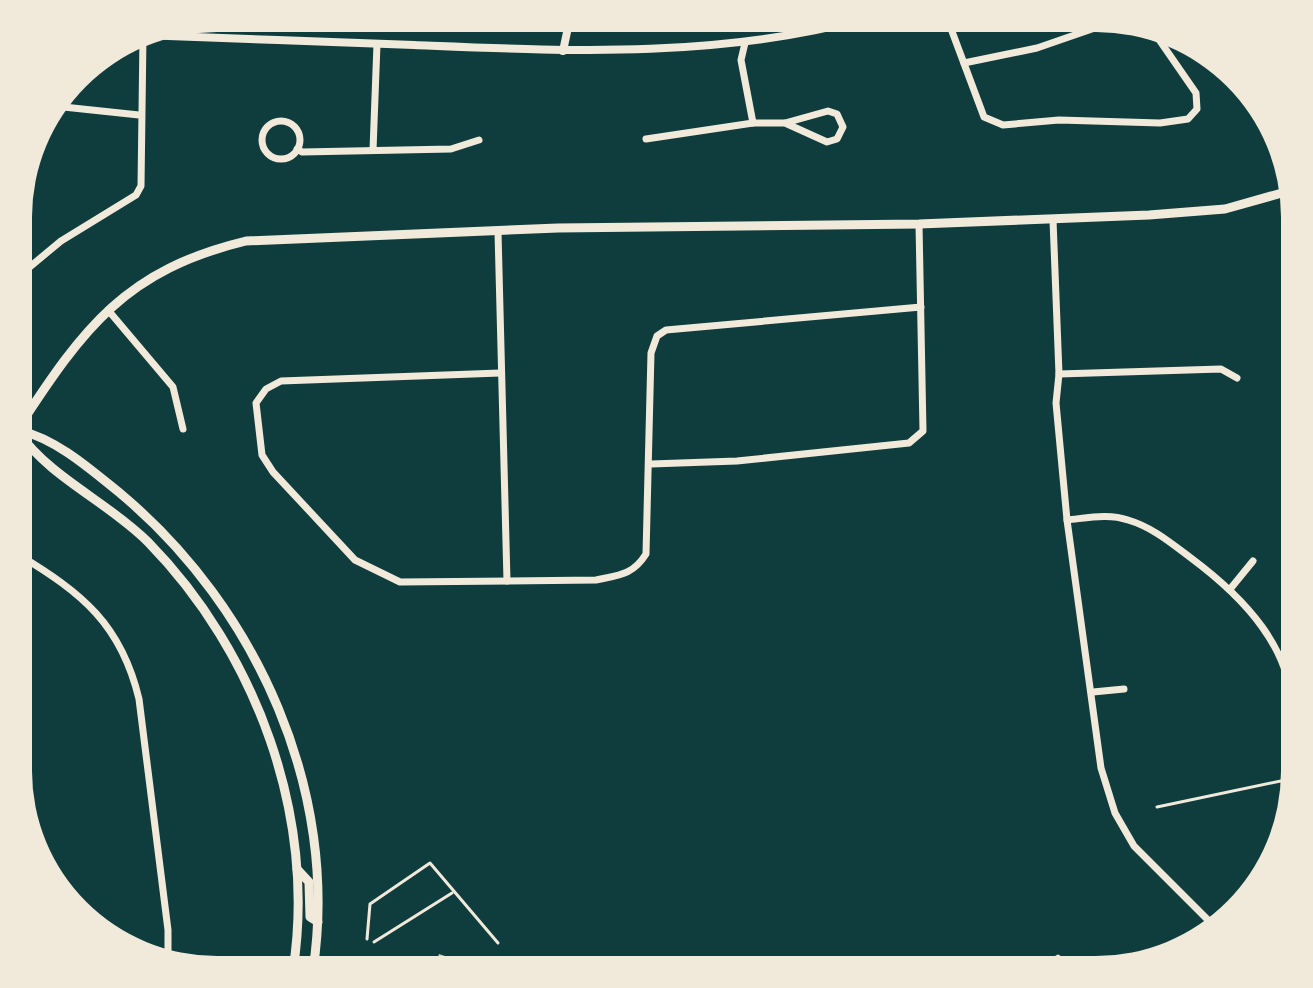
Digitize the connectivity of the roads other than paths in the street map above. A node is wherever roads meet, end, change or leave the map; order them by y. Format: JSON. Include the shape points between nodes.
{"nodes":[{"id":1,"x":567,"y":32,"type":"edge"},
{"id":2,"x":799,"y":32,"type":"edge"},
{"id":3,"x":952,"y":32,"type":"edge"},
{"id":4,"x":1083,"y":32,"type":"edge"},
{"id":5,"x":176,"y":37,"type":"edge"},
{"id":6,"x":745,"y":43,"type":"junction"},
{"id":7,"x":377,"y":44,"type":"junction"},
{"id":8,"x":1162,"y":44,"type":"edge"},
{"id":9,"x":142,"y":48,"type":"edge"},
{"id":10,"x":563,"y":51,"type":"junction"},
{"id":11,"x":964,"y":63,"type":"junction"},
{"id":12,"x":68,"y":107,"type":"edge"},
{"id":13,"x":139,"y":115,"type":"junction"},
{"id":14,"x":753,"y":123,"type":"junction"},
{"id":15,"x":785,"y":123,"type":"junction"},
{"id":16,"x":646,"y":139,"type":"dead end"},
{"id":17,"x":479,"y":140,"type":"dead end"},
{"id":18,"x":297,"y":149,"type":"junction"},
{"id":19,"x":373,"y":150,"type":"junction"},
{"id":20,"x":1279,"y":194,"type":"edge"},
{"id":21,"x":1053,"y":220,"type":"junction"},
{"id":22,"x":919,"y":224,"type":"junction"},
{"id":23,"x":498,"y":232,"type":"junction"},
{"id":24,"x":32,"y":265,"type":"edge"},
{"id":25,"x":921,"y":307,"type":"junction"},
{"id":26,"x":108,"y":310,"type":"junction"},
{"id":27,"x":500,"y":373,"type":"junction"},
{"id":28,"x":1059,"y":374,"type":"junction"},
{"id":29,"x":1237,"y":378,"type":"dead end"},
{"id":30,"x":32,"y":409,"type":"edge"},
{"id":31,"x":183,"y":429,"type":"dead end"},
{"id":32,"x":32,"y":434,"type":"edge"},
{"id":33,"x":32,"y":450,"type":"edge"},
{"id":34,"x":651,"y":464,"type":"junction"},
{"id":35,"x":1067,"y":520,"type":"junction"},
{"id":36,"x":1253,"y":561,"type":"dead end"},
{"id":37,"x":32,"y":564,"type":"edge"},
{"id":38,"x":507,"y":581,"type":"junction"},
{"id":39,"x":1231,"y":588,"type":"junction"},
{"id":40,"x":1281,"y":664,"type":"edge"},
{"id":41,"x":1124,"y":689,"type":"dead end"},
{"id":42,"x":1093,"y":692,"type":"junction"},
{"id":43,"x":1281,"y":781,"type":"edge"},
{"id":44,"x":1157,"y":807,"type":"dead end"},
{"id":45,"x":297,"y":869,"type":"junction"},
{"id":46,"x":454,"y":892,"type":"junction"},
{"id":47,"x":1207,"y":919,"type":"edge"},
{"id":48,"x":318,"y":922,"type":"junction"},
{"id":49,"x":367,"y":939,"type":"dead end"},
{"id":50,"x":374,"y":942,"type":"dead end"},
{"id":51,"x":498,"y":943,"type":"dead end"},
{"id":52,"x":168,"y":949,"type":"edge"},
{"id":53,"x":295,"y":956,"type":"edge"},
{"id":54,"x":314,"y":956,"type":"edge"}],
"edges":[{"from":1,"to":10,"type":"street"},
{"from":2,"to":6,"type":"street"},
{"from":3,"to":11,"type":"street"},
{"from":4,"to":11,"type":"street"},
{"from":5,"to":7,"type":"street"},
{"from":6,"to":10,"type":"street"},
{"from":6,"to":14,"type":"street","via":[[741,60]]},
{"from":7,"to":10,"type":"street"},
{"from":7,"to":19,"type":"street"},
{"from":8,"to":11,"type":"street","via":[[1196,93],[1197,109],[1188,119],[1003,125],[984,117]]},
{"from":9,"to":13,"type":"street"},
{"from":12,"to":13,"type":"street"},
{"from":13,"to":24,"type":"street","via":[[141,186],[136,195]]},
{"from":14,"to":15,"type":"street"},
{"from":14,"to":16,"type":"street"},
{"from":15,"to":15,"type":"street","via":[[827,142],[840,136],[843,127],[840,117],[828,111]]},
{"from":17,"to":19,"type":"street","via":[[451,149]]},
{"from":18,"to":18,"type":"street","via":[[299,138],[290,124],[279,121],[264,130],[263,147],[271,156],[283,158]]},
{"from":18,"to":19,"type":"street"},
{"from":20,"to":21,"type":"main road","via":[[1225,209]]},
{"from":21,"to":22,"type":"main road"},
{"from":21,"to":28,"type":"street"},
{"from":22,"to":23,"type":"main road"},
{"from":22,"to":25,"type":"street"},
{"from":23,"to":26,"type":"main road","via":[[246,241],[170,265]]},
{"from":23,"to":27,"type":"street"},
{"from":25,"to":34,"type":"street","via":[[666,330],[657,336],[651,353]]},
{"from":25,"to":34,"type":"street","via":[[923,431],[909,443]]},
{"from":26,"to":30,"type":"main road","via":[[62,361]]},
{"from":26,"to":31,"type":"street","via":[[173,387]]},
{"from":27,"to":38,"type":"street"},
{"from":27,"to":38,"type":"street","via":[[281,381],[256,403],[262,455],[355,560],[400,582]]},
{"from":28,"to":29,"type":"street","via":[[1221,369]]},
{"from":28,"to":35,"type":"street","via":[[1056,403]]},
{"from":32,"to":48,"type":"main road","via":[[96,473],[162,528],[222,602],[265,677],[292,743],[313,830]]},
{"from":33,"to":45,"type":"main road","via":[[148,542],[206,613],[248,686],[273,749],[294,833]]},
{"from":34,"to":38,"type":"street","via":[[646,554],[636,569],[596,580]]},
{"from":35,"to":39,"type":"street","via":[[1127,519],[1159,533]]},
{"from":35,"to":42,"type":"street"},
{"from":36,"to":39,"type":"street"},
{"from":37,"to":52,"type":"street","via":[[82,597],[107,625],[130,668],[139,699]]},
{"from":39,"to":40,"type":"street","via":[[1272,639]]},
{"from":41,"to":42,"type":"street"},
{"from":42,"to":47,"type":"street","via":[[1101,768],[1115,813],[1134,846]]},
{"from":43,"to":44,"type":"lane"},
{"from":45,"to":48,"type":"main road","via":[[309,882],[310,917]]},
{"from":45,"to":53,"type":"main road"},
{"from":46,"to":49,"type":"lane","via":[[430,863],[370,904]]},
{"from":46,"to":50,"type":"lane"},
{"from":46,"to":51,"type":"lane"},
{"from":48,"to":54,"type":"main road"}]}
